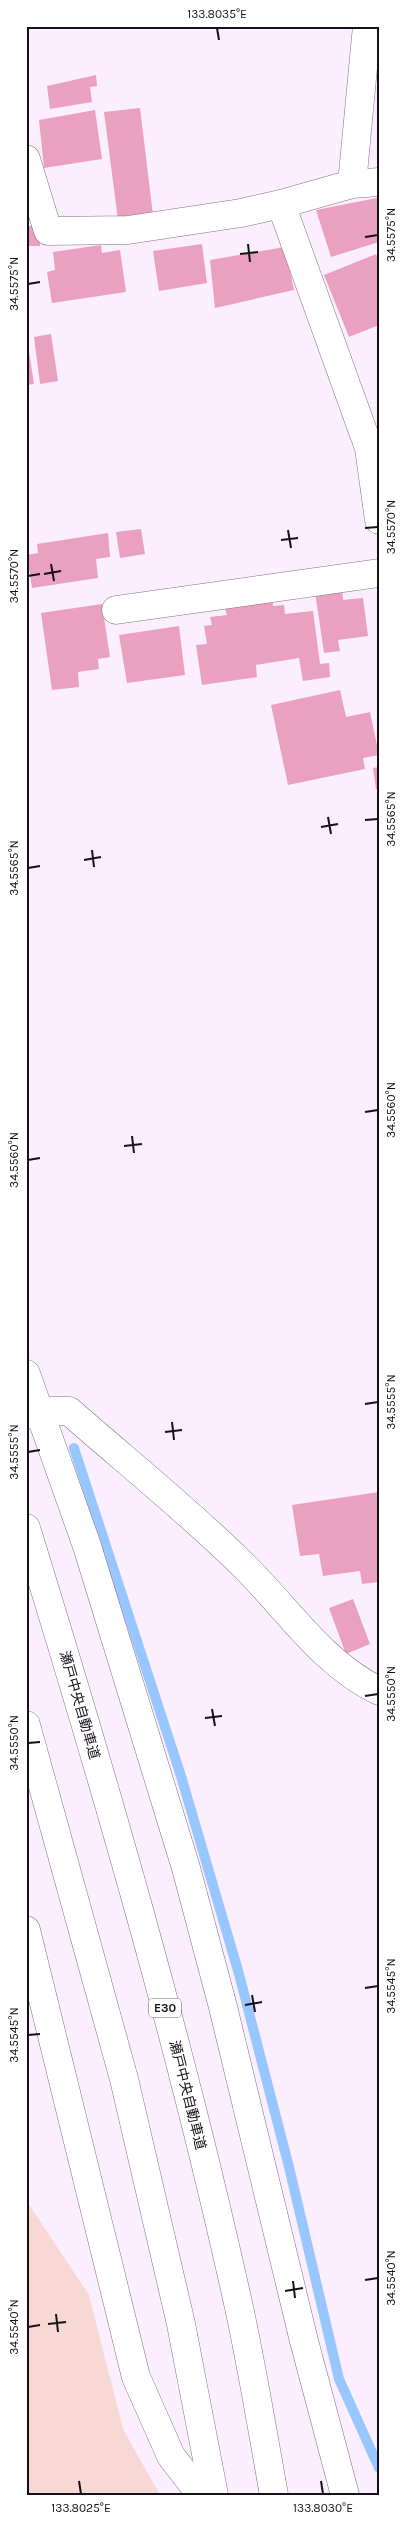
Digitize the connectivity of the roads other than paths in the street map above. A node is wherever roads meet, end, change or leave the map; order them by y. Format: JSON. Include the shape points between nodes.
{"nodes":[{"id":1,"x":367,"y":26,"type":"edge"},
{"id":2,"x":26,"y":159,"type":"edge"},
{"id":3,"x":366,"y":182,"type":"edge"},
{"id":4,"x":281,"y":204,"type":"junction"},
{"id":5,"x":379,"y":520,"type":"edge"},
{"id":6,"x":379,"y":573,"type":"edge"},
{"id":7,"x":116,"y":610,"type":"dead end"},
{"id":8,"x":26,"y":1374,"type":"edge"},
{"id":9,"x":33,"y":1413,"type":"edge"},
{"id":10,"x":26,"y":1528,"type":"edge"},
{"id":11,"x":379,"y":1691,"type":"edge"},
{"id":12,"x":26,"y":1725,"type":"edge"},
{"id":13,"x":26,"y":1930,"type":"edge"},
{"id":14,"x":200,"y":2495,"type":"edge"},
{"id":15,"x":214,"y":2495,"type":"edge"},
{"id":16,"x":274,"y":2495,"type":"edge"},
{"id":17,"x":346,"y":2495,"type":"edge"}],
"edges":[{"from":1,"to":3,"type":"main road"},
{"from":2,"to":4,"type":"main road","via":[[48,231],[128,230]]},
{"from":3,"to":4,"type":"main road"},
{"from":4,"to":5,"type":"main road","via":[[369,448]]},
{"from":6,"to":7,"type":"main road"},
{"from":8,"to":9,"type":"main road"},
{"from":9,"to":11,"type":"main road","via":[[69,1411],[240,1562],[330,1657],[363,1683]]},
{"from":9,"to":17,"type":"main road","via":[[87,1546],[186,1868],[304,2341]]},
{"from":10,"to":16,"type":"main road","name":"瀬戸中央自動車道","number":"E30","via":[[82,1710],[182,2067],[240,2314]]},
{"from":12,"to":15,"type":"main road","via":[[124,2080],[181,2324]]},
{"from":13,"to":14,"type":"main road","via":[[136,2377],[172,2456]]}]}
